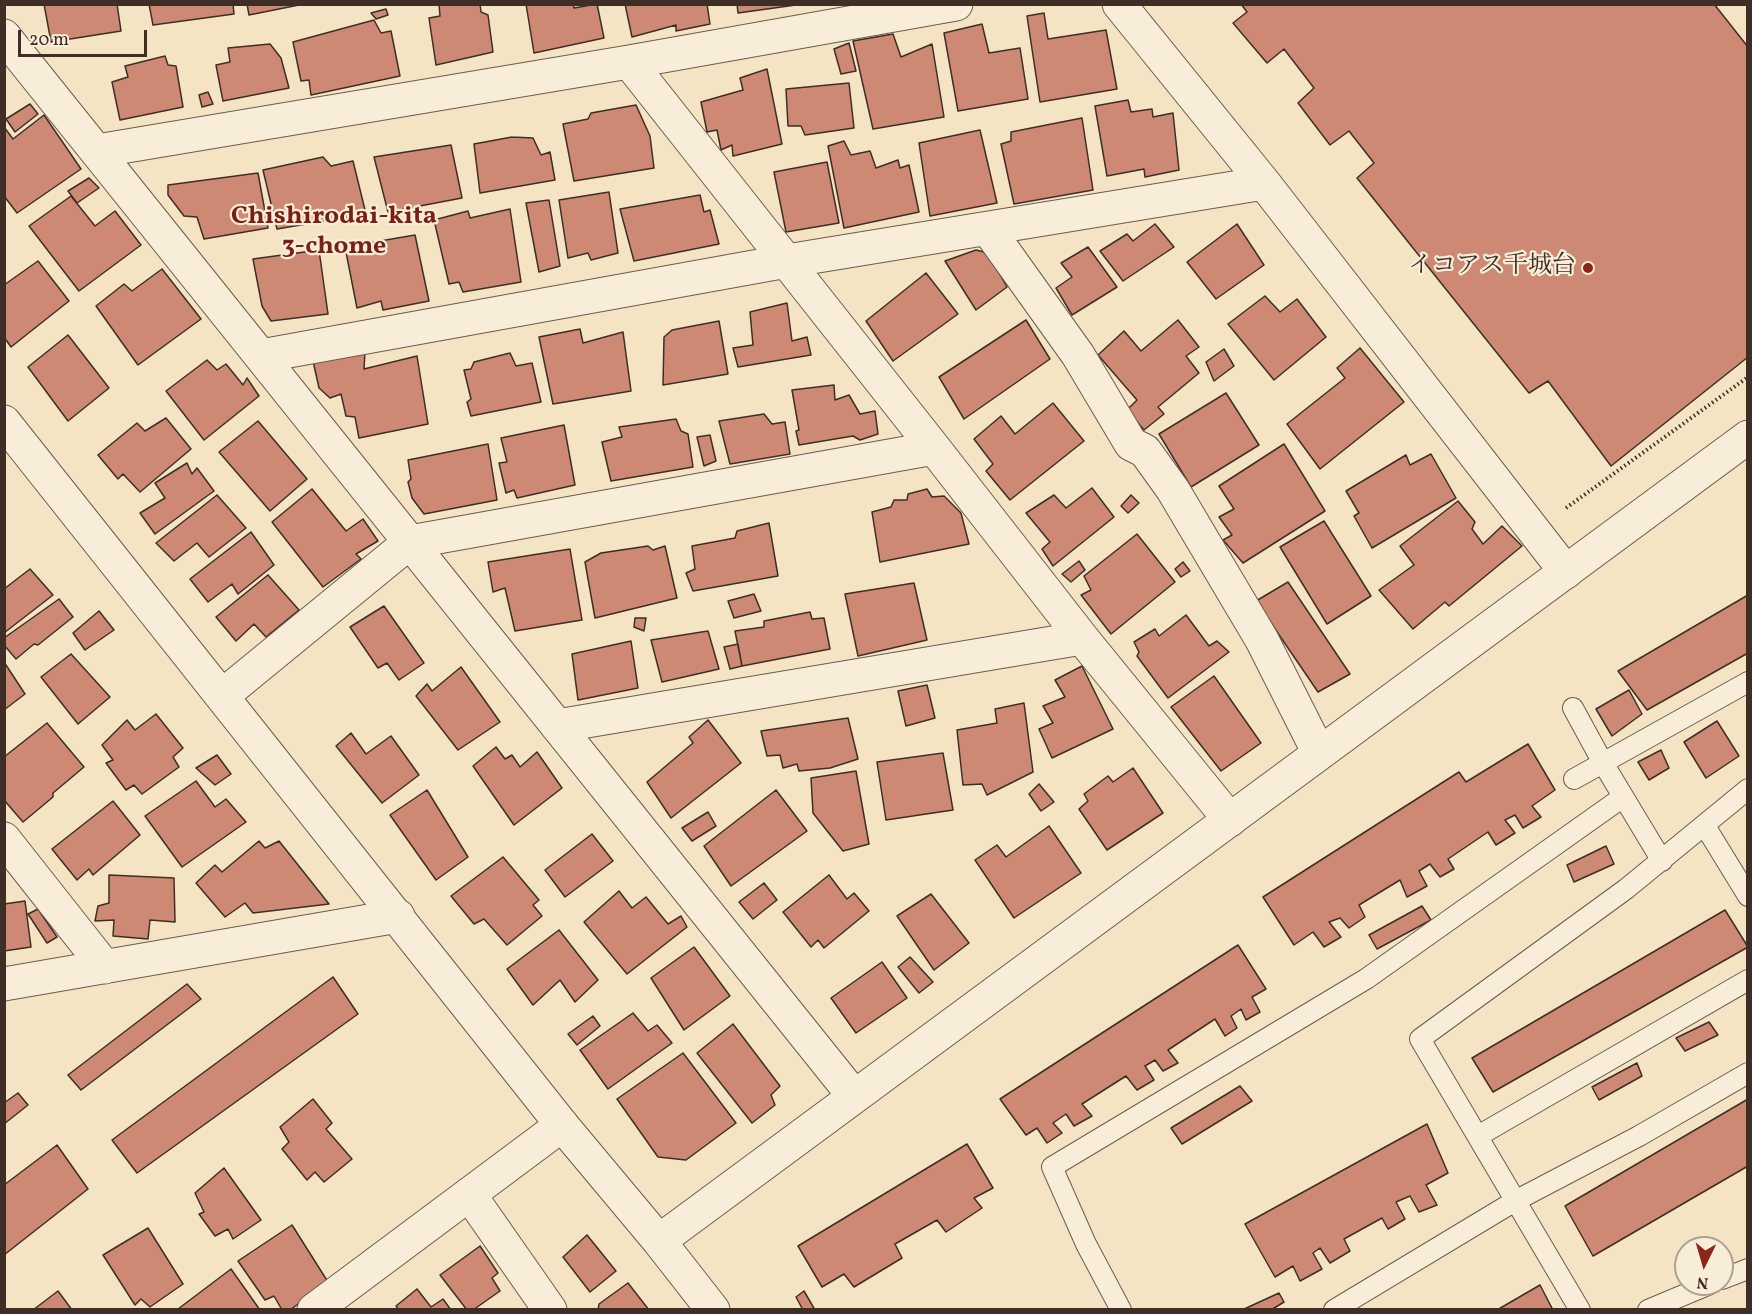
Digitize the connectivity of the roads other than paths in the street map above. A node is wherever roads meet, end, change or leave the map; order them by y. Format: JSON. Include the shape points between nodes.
{"nodes":[{"id":1,"x":956,"y":4,"type":"edge"},
{"id":2,"x":1119,"y":4,"type":"edge"},
{"id":3,"x":4,"y":36,"type":"edge"},
{"id":4,"x":629,"y":62,"type":"junction"},
{"id":5,"x":97,"y":151,"type":"junction"},
{"id":6,"x":1264,"y":183,"type":"junction"},
{"id":7,"x":988,"y":229,"type":"junction"},
{"id":8,"x":787,"y":261,"type":"junction"},
{"id":9,"x":261,"y":356,"type":"junction"},
{"id":10,"x":4,"y":422,"type":"edge"},
{"id":11,"x":1748,"y":437,"type":"edge"},
{"id":12,"x":934,"y":448,"type":"junction"},
{"id":13,"x":410,"y":542,"type":"junction"},
{"id":14,"x":1566,"y":572,"type":"junction"},
{"id":15,"x":1082,"y":638,"type":"junction"},
{"id":16,"x":1748,"y":682,"type":"edge"},
{"id":17,"x":222,"y":696,"type":"junction"},
{"id":18,"x":1574,"y":708,"type":"dead end"},
{"id":19,"x":557,"y":726,"type":"junction"},
{"id":20,"x":1319,"y":753,"type":"junction"},
{"id":21,"x":1603,"y":763,"type":"junction"},
{"id":22,"x":1574,"y":779,"type":"dead end"},
{"id":23,"x":1748,"y":789,"type":"edge"},
{"id":24,"x":1623,"y":797,"type":"junction"},
{"id":25,"x":1230,"y":820,"type":"junction"},
{"id":26,"x":1705,"y":826,"type":"junction"},
{"id":27,"x":4,"y":838,"type":"edge"},
{"id":28,"x":1662,"y":861,"type":"junction"},
{"id":29,"x":1748,"y":896,"type":"edge"},
{"id":30,"x":398,"y":916,"type":"junction"},
{"id":31,"x":105,"y":967,"type":"junction"},
{"id":32,"x":1748,"y":980,"type":"edge"},
{"id":33,"x":4,"y":984,"type":"edge"},
{"id":34,"x":1748,"y":1073,"type":"edge"},
{"id":35,"x":854,"y":1096,"type":"junction"},
{"id":36,"x":562,"y":1125,"type":"junction"},
{"id":37,"x":1478,"y":1136,"type":"junction"},
{"id":38,"x":469,"y":1194,"type":"junction"},
{"id":39,"x":1515,"y":1202,"type":"junction"},
{"id":40,"x":659,"y":1241,"type":"junction"},
{"id":41,"x":1681,"y":1296,"type":"edge"},
{"id":42,"x":314,"y":1310,"type":"edge"},
{"id":43,"x":550,"y":1310,"type":"edge"},
{"id":44,"x":713,"y":1310,"type":"edge"},
{"id":45,"x":1121,"y":1310,"type":"edge"},
{"id":46,"x":1334,"y":1310,"type":"edge"},
{"id":47,"x":1580,"y":1310,"type":"edge"},
{"id":48,"x":1648,"y":1310,"type":"edge"}],
"edges":[{"from":1,"to":4,"type":"street"},
{"from":2,"to":6,"type":"street"},
{"from":3,"to":5,"type":"street"},
{"from":4,"to":5,"type":"street"},
{"from":4,"to":8,"type":"street"},
{"from":5,"to":9,"type":"street"},
{"from":6,"to":7,"type":"street"},
{"from":6,"to":14,"type":"street"},
{"from":7,"to":8,"type":"street"},
{"from":7,"to":20,"type":"street","via":[[1078,355],[1131,444],[1145,451],[1173,490],[1262,640]]},
{"from":8,"to":9,"type":"street"},
{"from":8,"to":12,"type":"street"},
{"from":9,"to":13,"type":"street"},
{"from":10,"to":17,"type":"street"},
{"from":11,"to":14,"type":"street"},
{"from":12,"to":13,"type":"street"},
{"from":12,"to":15,"type":"street"},
{"from":13,"to":17,"type":"street"},
{"from":13,"to":19,"type":"street"},
{"from":14,"to":20,"type":"street"},
{"from":15,"to":19,"type":"street"},
{"from":15,"to":25,"type":"street"},
{"from":16,"to":21,"type":"lane"},
{"from":17,"to":30,"type":"street"},
{"from":18,"to":21,"type":"lane"},
{"from":19,"to":35,"type":"street"},
{"from":20,"to":25,"type":"street"},
{"from":21,"to":22,"type":"lane"},
{"from":21,"to":24,"type":"lane"},
{"from":23,"to":26,"type":"lane"},
{"from":24,"to":28,"type":"lane"},
{"from":24,"to":45,"type":"lane","via":[[1366,979],[1052,1167]]},
{"from":25,"to":35,"type":"street"},
{"from":26,"to":28,"type":"lane"},
{"from":26,"to":29,"type":"lane"},
{"from":27,"to":31,"type":"street"},
{"from":28,"to":37,"type":"lane","via":[[1420,1039]]},
{"from":30,"to":31,"type":"street"},
{"from":30,"to":36,"type":"street"},
{"from":31,"to":33,"type":"street"},
{"from":32,"to":37,"type":"lane"},
{"from":34,"to":39,"type":"lane"},
{"from":35,"to":40,"type":"street"},
{"from":36,"to":38,"type":"street"},
{"from":36,"to":40,"type":"street"},
{"from":37,"to":39,"type":"lane"},
{"from":38,"to":42,"type":"street"},
{"from":38,"to":43,"type":"street"},
{"from":39,"to":46,"type":"lane"},
{"from":39,"to":47,"type":"lane"},
{"from":40,"to":44,"type":"street"},
{"from":41,"to":48,"type":"lane"}]}
